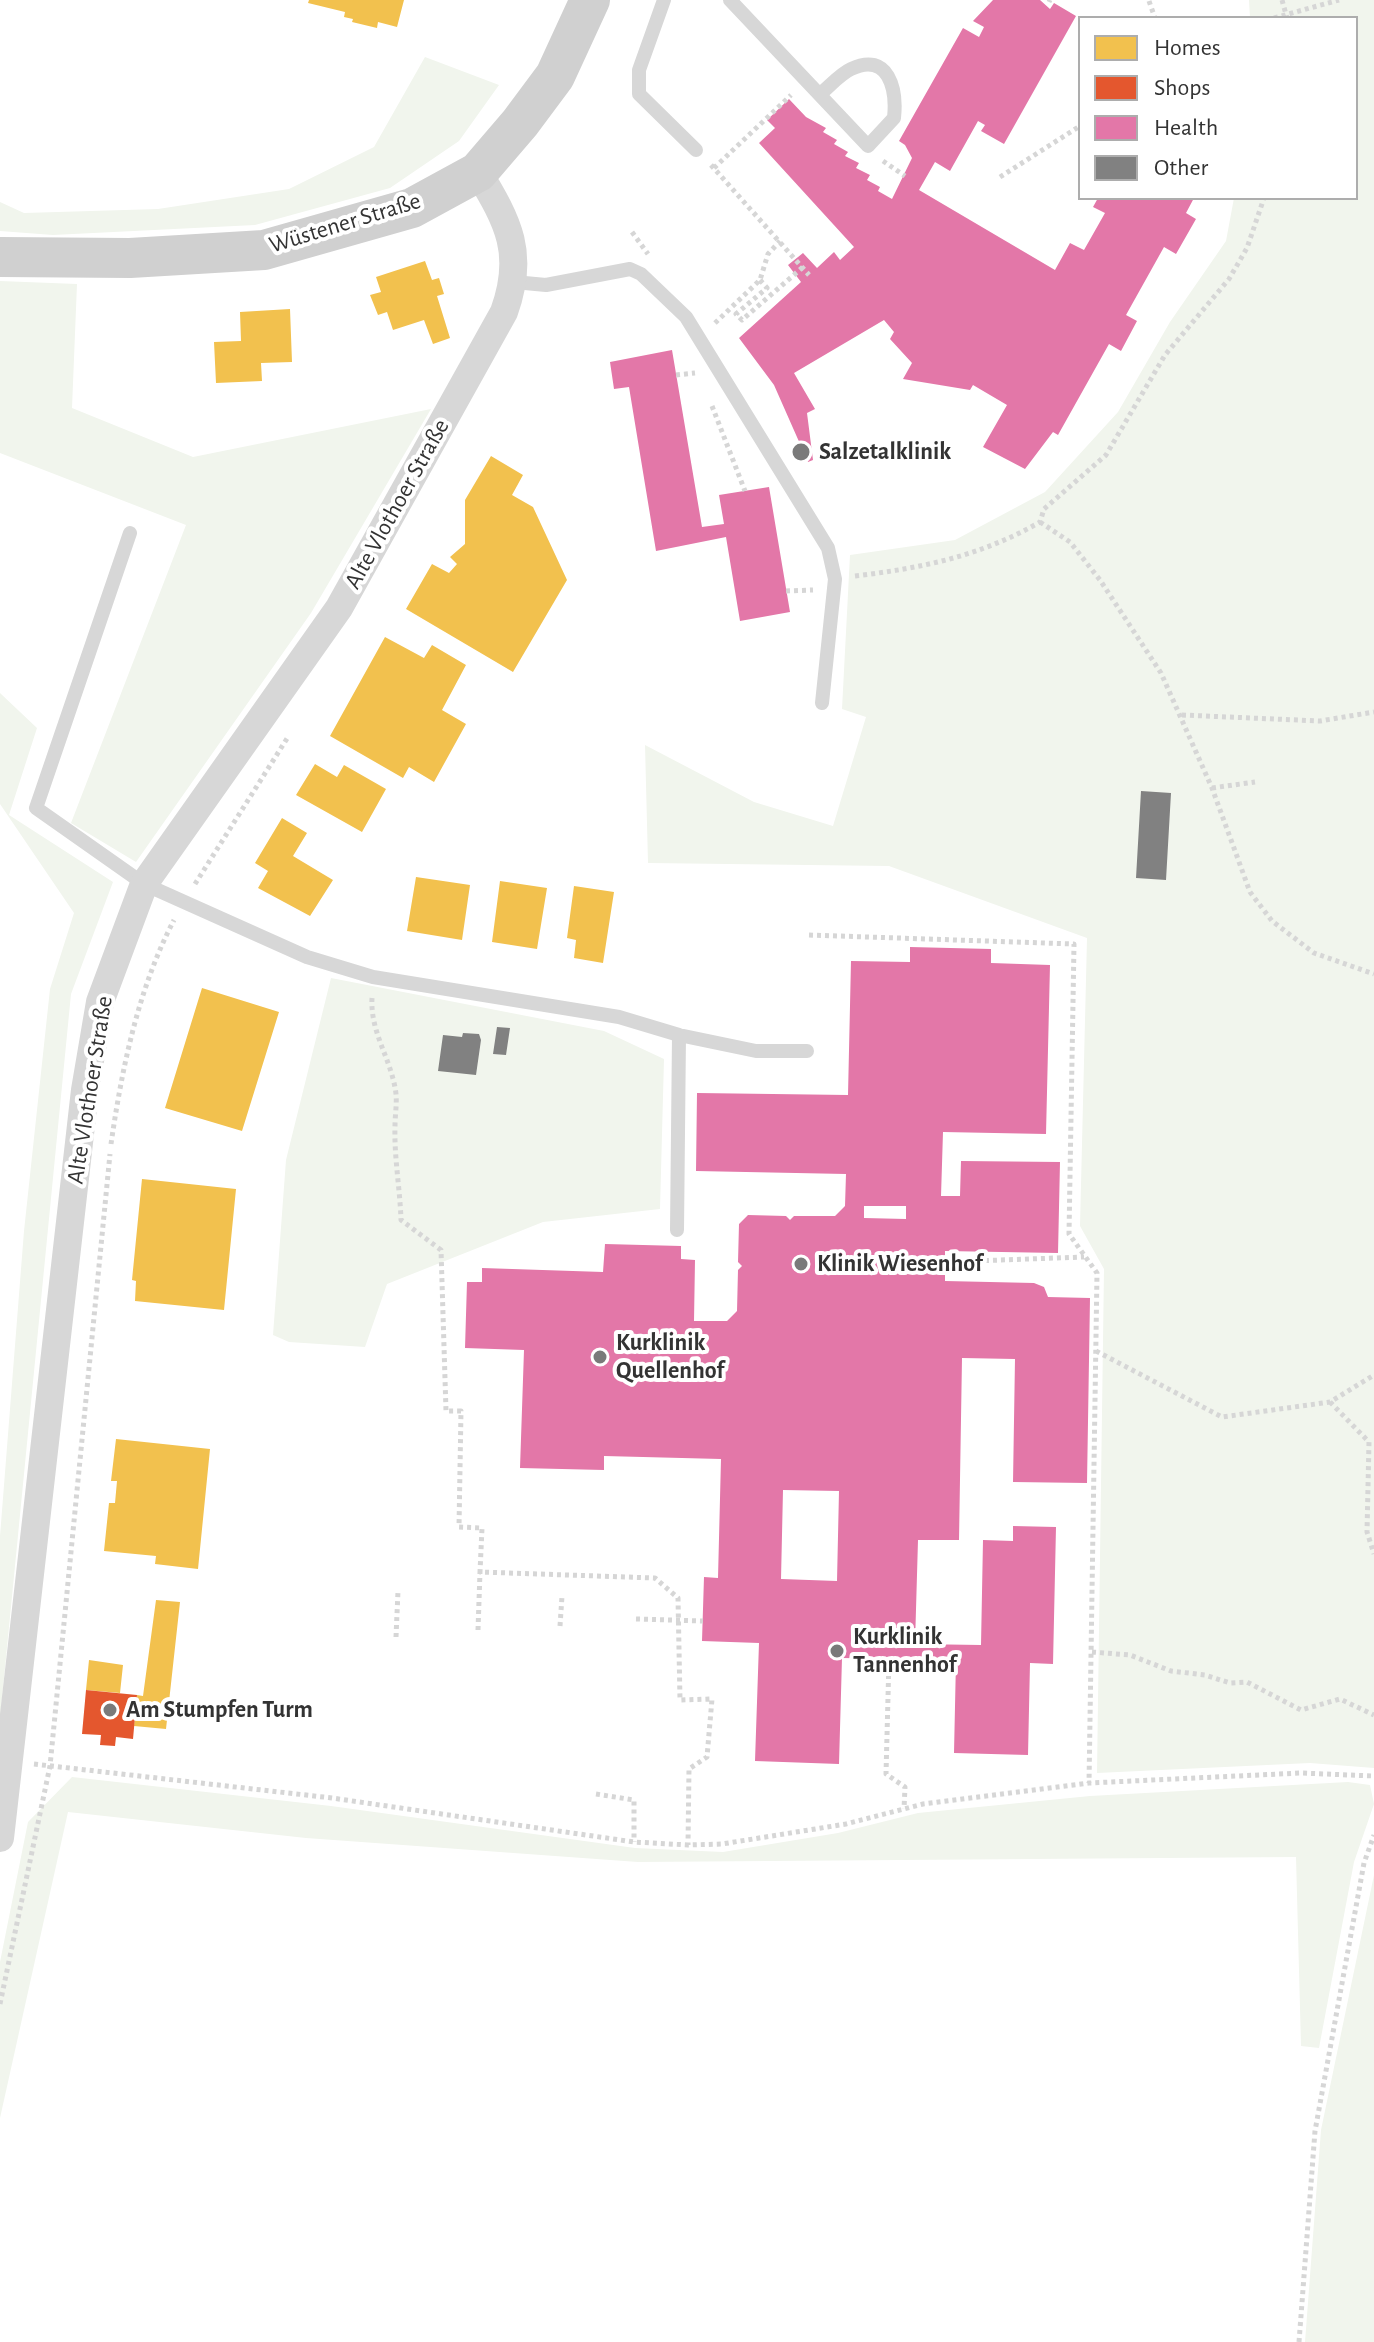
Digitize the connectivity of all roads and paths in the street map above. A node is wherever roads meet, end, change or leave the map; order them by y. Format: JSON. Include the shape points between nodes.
{"nodes":[{"id":1,"x":590,"y":0,"type":"edge"},
{"id":2,"x":664,"y":0,"type":"edge"},
{"id":3,"x":730,"y":0,"type":"edge"},
{"id":4,"x":1139,"y":0,"type":"edge"},
{"id":5,"x":1150,"y":0,"type":"edge"},
{"id":6,"x":1282,"y":0,"type":"edge"},
{"id":7,"x":1339,"y":0,"type":"edge"},
{"id":8,"x":1287,"y":16,"type":"edge"},
{"id":9,"x":807,"y":80,"type":"junction"},
{"id":10,"x":820,"y":94,"type":"junction"},
{"id":11,"x":1078,"y":127,"type":"edge"},
{"id":12,"x":696,"y":150,"type":"joint"},
{"id":13,"x":714,"y":168,"type":"junction"},
{"id":14,"x":478,"y":172,"type":"junction"},
{"id":15,"x":1000,"y":177,"type":"dead end"},
{"id":16,"x":1263,"y":200,"type":"edge"},
{"id":17,"x":780,"y":241,"type":"junction"},
{"id":18,"x":0,"y":257,"type":"edge"},
{"id":19,"x":803,"y":267,"type":"junction"},
{"id":20,"x":809,"y":275,"type":"dead end"},
{"id":21,"x":760,"y":280,"type":"junction"},
{"id":22,"x":514,"y":282,"type":"junction"},
{"id":23,"x":699,"y":337,"type":"junction"},
{"id":24,"x":698,"y":372,"type":"dead end"},
{"id":25,"x":703,"y":385,"type":"dead end"},
{"id":26,"x":709,"y":398,"type":"dead end"},
{"id":27,"x":745,"y":491,"type":"dead end"},
{"id":28,"x":1040,"y":522,"type":"junction"},
{"id":29,"x":130,"y":533,"type":"dead end"},
{"id":30,"x":835,"y":579,"type":"junction"},
{"id":31,"x":822,"y":703,"type":"dead end"},
{"id":32,"x":1374,"y":712,"type":"edge"},
{"id":33,"x":1182,"y":715,"type":"junction"},
{"id":34,"x":289,"y":734,"type":"dead end"},
{"id":35,"x":1255,"y":782,"type":"dead end"},
{"id":36,"x":1212,"y":788,"type":"junction"},
{"id":37,"x":144,"y":884,"type":"junction"},
{"id":38,"x":183,"y":902,"type":"junction"},
{"id":39,"x":809,"y":935,"type":"dead end"},
{"id":40,"x":1374,"y":974,"type":"edge"},
{"id":41,"x":373,"y":977,"type":"junction"},
{"id":42,"x":679,"y":1035,"type":"junction"},
{"id":43,"x":807,"y":1051,"type":"dead end"},
{"id":44,"x":677,"y":1230,"type":"dead end"},
{"id":45,"x":1085,"y":1257,"type":"junction"},
{"id":46,"x":945,"y":1262,"type":"dead end"},
{"id":47,"x":1095,"y":1350,"type":"junction"},
{"id":48,"x":1374,"y":1375,"type":"edge"},
{"id":49,"x":1330,"y":1402,"type":"junction"},
{"id":50,"x":1374,"y":1554,"type":"edge"},
{"id":51,"x":480,"y":1572,"type":"junction"},
{"id":52,"x":398,"y":1591,"type":"dead end"},
{"id":53,"x":562,"y":1596,"type":"dead end"},
{"id":54,"x":636,"y":1619,"type":"dead end"},
{"id":55,"x":679,"y":1621,"type":"junction"},
{"id":56,"x":703,"y":1621,"type":"dead end"},
{"id":57,"x":560,"y":1626,"type":"dead end"},
{"id":58,"x":478,"y":1630,"type":"dead end"},
{"id":59,"x":396,"y":1637,"type":"dead end"},
{"id":60,"x":1092,"y":1652,"type":"junction"},
{"id":61,"x":889,"y":1659,"type":"dead end"},
{"id":62,"x":1374,"y":1715,"type":"edge"},
{"id":63,"x":50,"y":1766,"type":"junction"},
{"id":64,"x":1374,"y":1776,"type":"edge"},
{"id":65,"x":1089,"y":1783,"type":"junction"},
{"id":66,"x":596,"y":1794,"type":"dead end"},
{"id":67,"x":904,"y":1809,"type":"junction"},
{"id":68,"x":1374,"y":1835,"type":"edge"},
{"id":69,"x":0,"y":1838,"type":"edge"},
{"id":70,"x":634,"y":1842,"type":"junction"},
{"id":71,"x":688,"y":1845,"type":"junction"},
{"id":72,"x":0,"y":2004,"type":"edge"},
{"id":73,"x":1299,"y":2342,"type":"edge"}],
"edges":[{"from":1,"to":14,"type":"main road","name":"Wüstener Straße","via":[[555,76]]},
{"from":2,"to":12,"type":"lane","via":[[639,70],[639,94]]},
{"from":3,"to":9,"type":"lane"},
{"from":4,"to":5,"type":"path"},
{"from":6,"to":8,"type":"path"},
{"from":7,"to":8,"type":"path"},
{"from":9,"to":10,"type":"lane"},
{"from":9,"to":13,"type":"path"},
{"from":10,"to":10,"type":"lane","via":[[868,146],[894,118],[895,86],[886,71],[868,65],[850,69]]},
{"from":11,"to":15,"type":"path"},
{"from":12,"to":13,"type":"path"},
{"from":13,"to":17,"type":"path"},
{"from":14,"to":18,"type":"main road","name":"Wüstener Straße","via":[[412,208],[264,250],[130,258]]},
{"from":14,"to":22,"type":"street","name":"Alte Vlothoer Straße","via":[[515,248]]},
{"from":16,"to":28,"type":"path","via":[[1247,248],[1229,279],[1165,355],[1106,455],[1044,509]]},
{"from":17,"to":19,"type":"path"},
{"from":17,"to":21,"type":"path","via":[[768,254]]},
{"from":19,"to":20,"type":"path"},
{"from":19,"to":21,"type":"path","via":[[742,320],[736,314],[767,288]]},
{"from":21,"to":23,"type":"path"},
{"from":22,"to":23,"type":"lane","via":[[546,285],[630,269],[677,307]]},
{"from":22,"to":37,"type":"street","name":"Alte Vlothoer Straße","via":[[504,312],[339,608]]},
{"from":23,"to":30,"type":"lane","via":[[828,548]]},
{"from":24,"to":25,"type":"path"},
{"from":26,"to":27,"type":"path"},
{"from":28,"to":30,"type":"path","via":[[946,563]]},
{"from":28,"to":33,"type":"path","via":[[1070,542],[1100,580]]},
{"from":29,"to":37,"type":"lane","via":[[36,808]]},
{"from":30,"to":31,"type":"lane"},
{"from":32,"to":33,"type":"path","via":[[1320,721]]},
{"from":33,"to":36,"type":"path"},
{"from":34,"to":38,"type":"path"},
{"from":35,"to":36,"type":"path"},
{"from":36,"to":40,"type":"path","via":[[1250,892],[1272,921],[1314,953]]},
{"from":37,"to":38,"type":"lane"},
{"from":37,"to":69,"type":"street","name":"Alte Vlothoer Straße","via":[[100,1002],[85,1090]]},
{"from":38,"to":41,"type":"lane","via":[[307,957]]},
{"from":38,"to":63,"type":"path","via":[[152,962],[112,1141]]},
{"from":39,"to":45,"type":"path","via":[[1074,944],[1069,1234]]},
{"from":41,"to":42,"type":"lane","via":[[619,1017]]},
{"from":41,"to":51,"type":"path","via":[[371,1014],[397,1096],[401,1220],[441,1250],[446,1411],[461,1411],[459,1527],[482,1528]]},
{"from":42,"to":43,"type":"lane","via":[[756,1051]]},
{"from":42,"to":44,"type":"lane"},
{"from":45,"to":46,"type":"path"},
{"from":45,"to":47,"type":"path","via":[[1097,1273]]},
{"from":47,"to":49,"type":"path","via":[[1222,1417]]},
{"from":47,"to":60,"type":"path"},
{"from":48,"to":49,"type":"path"},
{"from":49,"to":50,"type":"path","via":[[1369,1442],[1367,1532]]},
{"from":51,"to":55,"type":"path","via":[[655,1578],[678,1598]]},
{"from":51,"to":58,"type":"path"},
{"from":52,"to":59,"type":"path"},
{"from":53,"to":57,"type":"path"},
{"from":54,"to":55,"type":"path"},
{"from":55,"to":56,"type":"path"},
{"from":55,"to":71,"type":"path","via":[[680,1700],[712,1699],[707,1757],[689,1769]]},
{"from":60,"to":62,"type":"path","via":[[1130,1655],[1171,1671],[1247,1682],[1301,1710],[1340,1699]]},
{"from":60,"to":65,"type":"path"},
{"from":61,"to":67,"type":"path","via":[[886,1774],[905,1787]]},
{"from":63,"to":70,"type":"path","via":[[332,1798]]},
{"from":63,"to":72,"type":"path"},
{"from":64,"to":65,"type":"path","via":[[1301,1773]]},
{"from":65,"to":67,"type":"path"},
{"from":66,"to":70,"type":"path","via":[[634,1800]]},
{"from":67,"to":71,"type":"path","via":[[781,1835]]},
{"from":68,"to":73,"type":"path","via":[[1364,1863],[1315,2131]]},
{"from":70,"to":71,"type":"path"}]}
